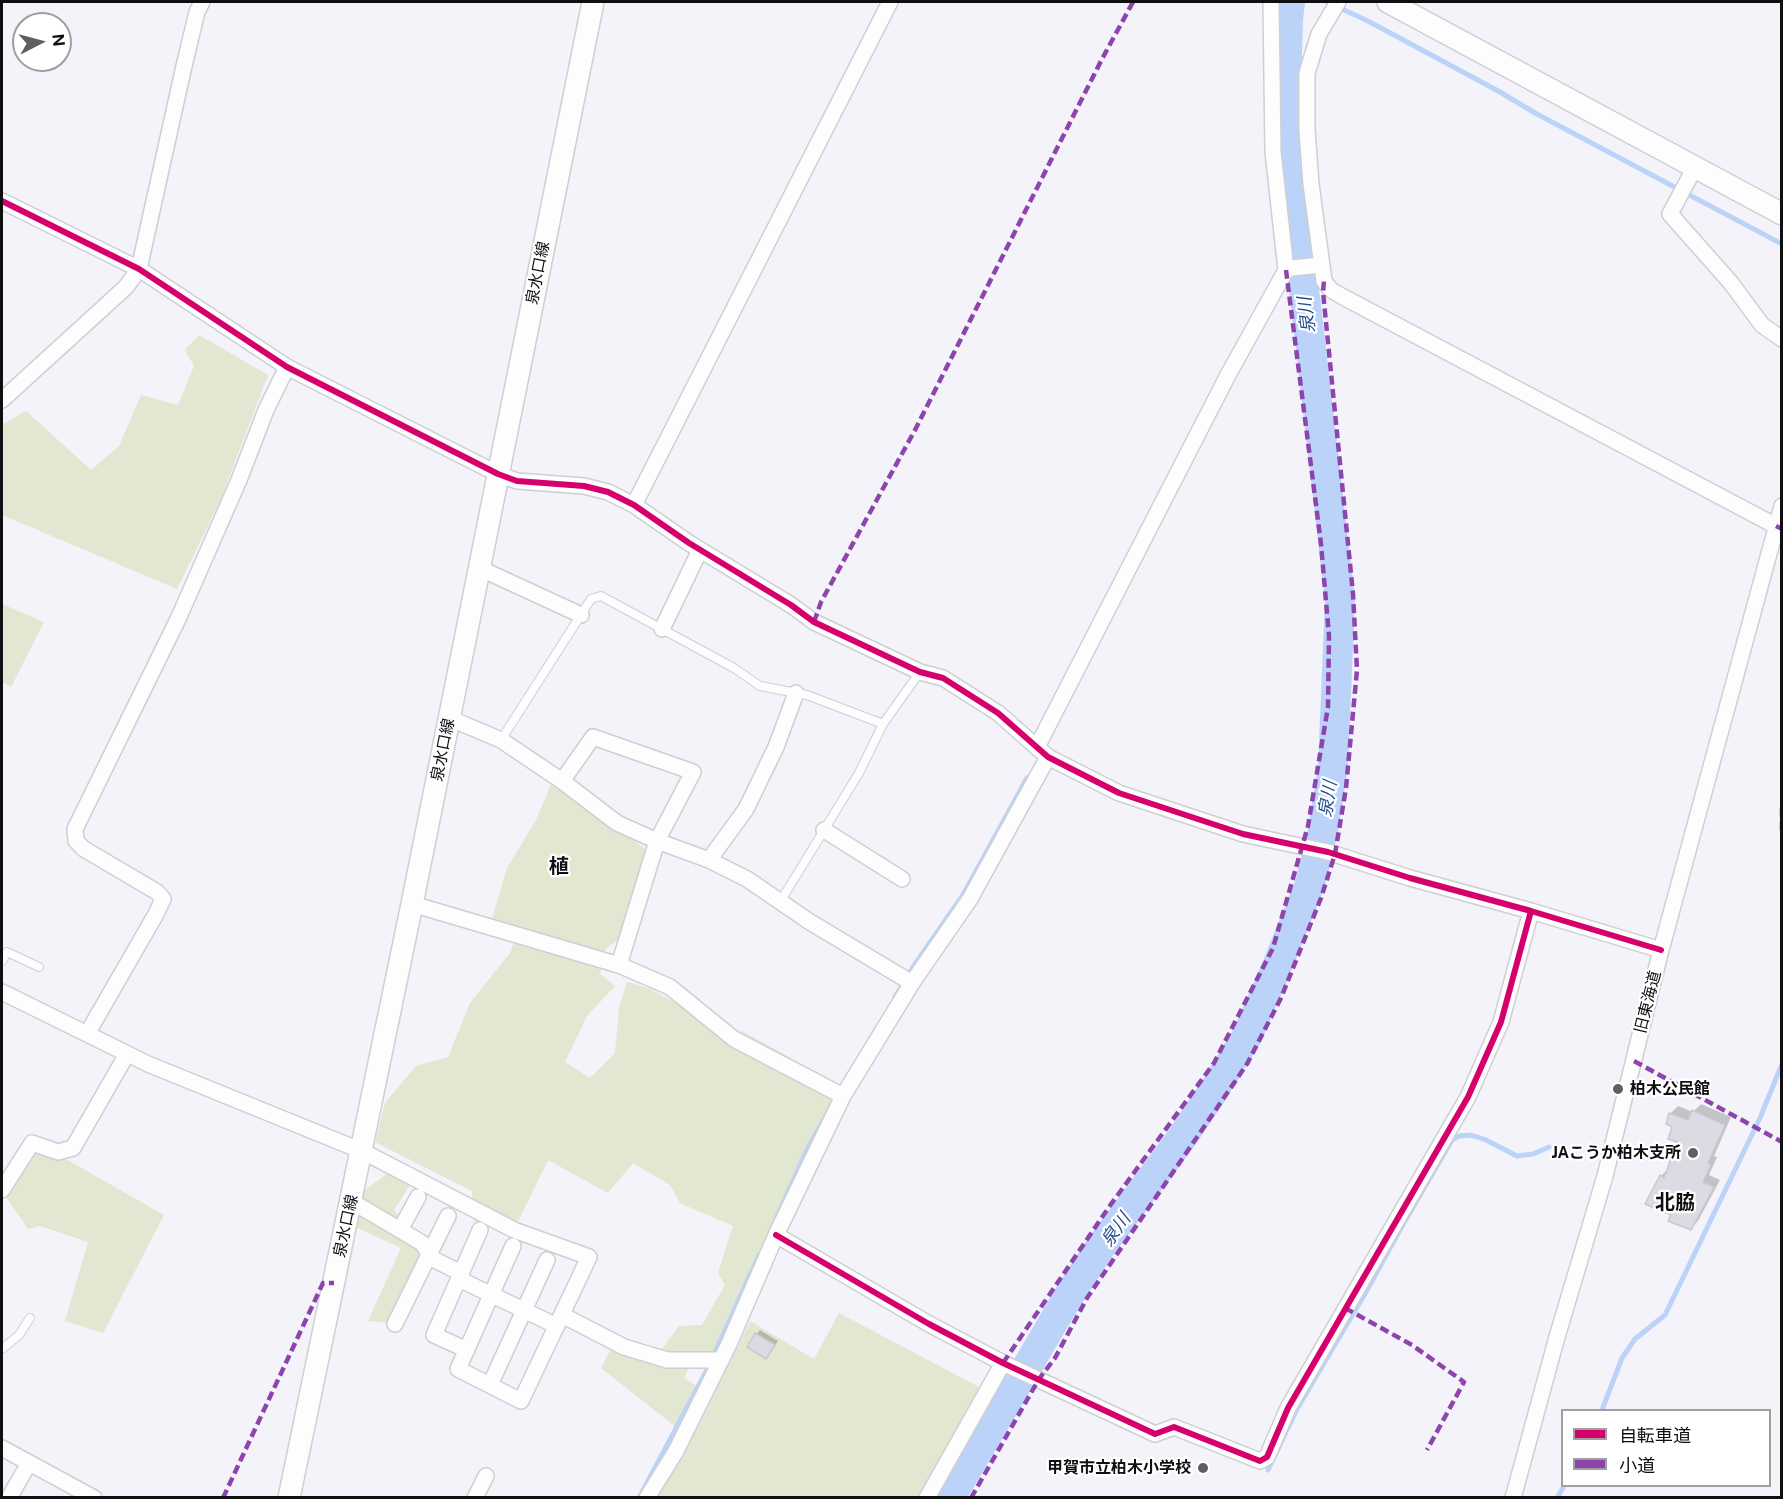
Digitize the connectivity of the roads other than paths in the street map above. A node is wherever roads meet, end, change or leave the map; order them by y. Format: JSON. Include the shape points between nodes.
{"nodes":[{"id":1,"x":202,"y":2,"type":"edge"},
{"id":2,"x":593,"y":2,"type":"edge"},
{"id":3,"x":890,"y":2,"type":"edge"},
{"id":4,"x":1271,"y":2,"type":"edge"},
{"id":5,"x":1338,"y":2,"type":"edge"},
{"id":6,"x":1388,"y":2,"type":"edge"},
{"id":7,"x":1695,"y":167,"type":"junction"},
{"id":8,"x":2,"y":201,"type":"edge"},
{"id":9,"x":1782,"y":214,"type":"edge"},
{"id":10,"x":1318,"y":265,"type":"junction"},
{"id":11,"x":139,"y":269,"type":"junction"},
{"id":12,"x":1289,"y":269,"type":"junction"},
{"id":13,"x":1782,"y":339,"type":"edge"},
{"id":14,"x":286,"y":367,"type":"junction"},
{"id":15,"x":2,"y":400,"type":"edge"},
{"id":16,"x":498,"y":474,"type":"junction"},
{"id":17,"x":634,"y":505,"type":"junction"},
{"id":18,"x":1782,"y":506,"type":"edge"},
{"id":19,"x":1776,"y":526,"type":"junction"},
{"id":20,"x":700,"y":550,"type":"junction"},
{"id":21,"x":479,"y":568,"type":"junction"},
{"id":22,"x":581,"y":615,"type":"junction"},
{"id":23,"x":662,"y":629,"type":"junction"},
{"id":24,"x":920,"y":672,"type":"junction"},
{"id":25,"x":796,"y":693,"type":"junction"},
{"id":26,"x":449,"y":718,"type":"junction"},
{"id":27,"x":883,"y":724,"type":"junction"},
{"id":28,"x":501,"y":740,"type":"junction"},
{"id":29,"x":1042,"y":752,"type":"junction"},
{"id":30,"x":562,"y":781,"type":"junction"},
{"id":31,"x":824,"y":831,"type":"junction"},
{"id":32,"x":657,"y":842,"type":"junction"},
{"id":33,"x":709,"y":860,"type":"junction"},
{"id":34,"x":902,"y":879,"type":"dead end"},
{"id":35,"x":780,"y":902,"type":"junction"},
{"id":36,"x":412,"y":904,"type":"junction"},
{"id":37,"x":1531,"y":911,"type":"junction"},
{"id":38,"x":1661,"y":950,"type":"junction"},
{"id":39,"x":2,"y":961,"type":"edge"},
{"id":40,"x":619,"y":965,"type":"junction"},
{"id":41,"x":39,"y":967,"type":"dead end"},
{"id":42,"x":912,"y":982,"type":"junction"},
{"id":43,"x":2,"y":992,"type":"edge"},
{"id":44,"x":87,"y":1035,"type":"junction"},
{"id":45,"x":127,"y":1054,"type":"junction"},
{"id":46,"x":843,"y":1096,"type":"junction"},
{"id":47,"x":362,"y":1151,"type":"junction"},
{"id":48,"x":2,"y":1190,"type":"edge"},
{"id":49,"x":418,"y":1197,"type":"dead end"},
{"id":50,"x":351,"y":1201,"type":"junction"},
{"id":51,"x":448,"y":1216,"type":"dead end"},
{"id":52,"x":399,"y":1230,"type":"junction"},
{"id":53,"x":480,"y":1230,"type":"dead end"},
{"id":54,"x":776,"y":1235,"type":"junction"},
{"id":55,"x":513,"y":1246,"type":"dead end"},
{"id":56,"x":429,"y":1254,"type":"junction"},
{"id":57,"x":547,"y":1260,"type":"dead end"},
{"id":58,"x":460,"y":1276,"type":"junction"},
{"id":59,"x":492,"y":1295,"type":"junction"},
{"id":60,"x":524,"y":1310,"type":"junction"},
{"id":61,"x":30,"y":1318,"type":"dead end"},
{"id":62,"x":559,"y":1321,"type":"junction"},
{"id":63,"x":396,"y":1324,"type":"dead end"},
{"id":64,"x":2,"y":1349,"type":"edge"},
{"id":65,"x":467,"y":1350,"type":"junction"},
{"id":66,"x":721,"y":1360,"type":"junction"},
{"id":67,"x":1009,"y":1365,"type":"junction"},
{"id":68,"x":490,"y":1385,"type":"junction"},
{"id":69,"x":2,"y":1448,"type":"edge"},
{"id":70,"x":29,"y":1462,"type":"junction"},
{"id":71,"x":486,"y":1476,"type":"dead end"},
{"id":72,"x":9,"y":1497,"type":"edge"},
{"id":73,"x":94,"y":1497,"type":"edge"},
{"id":74,"x":289,"y":1497,"type":"edge"},
{"id":75,"x":475,"y":1497,"type":"edge"},
{"id":76,"x":647,"y":1497,"type":"edge"},
{"id":77,"x":927,"y":1497,"type":"edge"},
{"id":78,"x":1513,"y":1497,"type":"edge"}],
"edges":[{"from":1,"to":11,"type":"street"},
{"from":2,"to":16,"type":"main road","name":"泉水口線"},
{"from":3,"to":17,"type":"street"},
{"from":4,"to":12,"type":"street","via":[[1273,152]]},
{"from":5,"to":10,"type":"street","via":[[1319,33],[1307,73],[1307,130]]},
{"from":6,"to":7,"type":"main road"},
{"from":7,"to":9,"type":"main road"},
{"from":7,"to":13,"type":"street","via":[[1670,214],[1762,325]]},
{"from":8,"to":11,"type":"street"},
{"from":10,"to":12,"type":"street"},
{"from":10,"to":19,"type":"street","via":[[1331,290]]},
{"from":11,"to":14,"type":"street"},
{"from":11,"to":15,"type":"street","via":[[126,287]]},
{"from":12,"to":29,"type":"street","via":[[1228,375]]},
{"from":14,"to":16,"type":"street"},
{"from":14,"to":44,"type":"street","via":[[179,617],[75,829],[76,841],[84,849],[163,899]]},
{"from":16,"to":17,"type":"street","via":[[517,481],[584,486]]},
{"from":16,"to":21,"type":"main road","name":"泉水口線"},
{"from":17,"to":20,"type":"street"},
{"from":18,"to":19,"type":"street","name":"旧東海道"},
{"from":19,"to":38,"type":"street","name":"旧東海道"},
{"from":20,"to":23,"type":"street"},
{"from":20,"to":24,"type":"street","via":[[814,622]]},
{"from":21,"to":22,"type":"street"},
{"from":21,"to":26,"type":"main road","name":"泉水口線"},
{"from":22,"to":23,"type":"lane","via":[[591,599],[601,596]]},
{"from":22,"to":28,"type":"lane"},
{"from":23,"to":25,"type":"lane","via":[[760,686]]},
{"from":24,"to":27,"type":"lane"},
{"from":24,"to":29,"type":"street","via":[[943,678],[990,708]]},
{"from":25,"to":27,"type":"lane"},
{"from":25,"to":33,"type":"street","via":[[776,747],[746,809]]},
{"from":26,"to":28,"type":"street"},
{"from":26,"to":36,"type":"main road","name":"泉水口線"},
{"from":27,"to":31,"type":"lane"},
{"from":28,"to":30,"type":"street"},
{"from":29,"to":37,"type":"street","via":[[1119,793],[1243,834],[1328,852]]},
{"from":29,"to":42,"type":"street","via":[[970,899]]},
{"from":30,"to":32,"type":"street","via":[[617,823]]},
{"from":30,"to":32,"type":"street","via":[[593,737],[693,772]]},
{"from":31,"to":34,"type":"street"},
{"from":31,"to":35,"type":"lane"},
{"from":32,"to":33,"type":"street"},
{"from":32,"to":40,"type":"street"},
{"from":33,"to":35,"type":"street"},
{"from":35,"to":42,"type":"street"},
{"from":36,"to":40,"type":"street"},
{"from":36,"to":47,"type":"main road","name":"泉水口線"},
{"from":37,"to":38,"type":"street"},
{"from":37,"to":67,"type":"street","via":[[1501,1022],[1467,1096],[1288,1408],[1267,1457],[1260,1461],[1174,1427],[1155,1434]]},
{"from":38,"to":78,"type":"street","name":"旧東海道","via":[[1605,1176]]},
{"from":39,"to":41,"type":"lane","via":[[7,952]]},
{"from":40,"to":46,"type":"street","via":[[670,987],[734,1039]]},
{"from":42,"to":46,"type":"street"},
{"from":43,"to":44,"type":"street"},
{"from":44,"to":45,"type":"street"},
{"from":45,"to":47,"type":"street"},
{"from":45,"to":48,"type":"street","via":[[73,1148],[58,1152],[32,1143]]},
{"from":46,"to":54,"type":"street"},
{"from":47,"to":50,"type":"main road","name":"泉水口線"},
{"from":47,"to":62,"type":"street","via":[[514,1230],[589,1257]]},
{"from":49,"to":52,"type":"street"},
{"from":50,"to":52,"type":"street"},
{"from":50,"to":74,"type":"main road","name":"泉水口線"},
{"from":51,"to":56,"type":"street"},
{"from":52,"to":56,"type":"street","via":[[422,1243]]},
{"from":53,"to":58,"type":"street"},
{"from":54,"to":66,"type":"street"},
{"from":54,"to":67,"type":"street","via":[[929,1324]]},
{"from":55,"to":59,"type":"street"},
{"from":56,"to":58,"type":"street"},
{"from":56,"to":63,"type":"street"},
{"from":57,"to":60,"type":"street"},
{"from":58,"to":59,"type":"street"},
{"from":58,"to":65,"type":"street","via":[[434,1335]]},
{"from":59,"to":60,"type":"street"},
{"from":59,"to":65,"type":"street"},
{"from":60,"to":62,"type":"street"},
{"from":60,"to":68,"type":"street"},
{"from":61,"to":64,"type":"lane","via":[[19,1335]]},
{"from":62,"to":66,"type":"street","via":[[667,1360]]},
{"from":62,"to":68,"type":"street","via":[[521,1401]]},
{"from":65,"to":68,"type":"street","via":[[458,1369]]},
{"from":66,"to":76,"type":"street","via":[[676,1451]]},
{"from":67,"to":77,"type":"street"},
{"from":69,"to":70,"type":"street"},
{"from":70,"to":72,"type":"street"},
{"from":70,"to":73,"type":"street"},
{"from":71,"to":75,"type":"street"}]}
